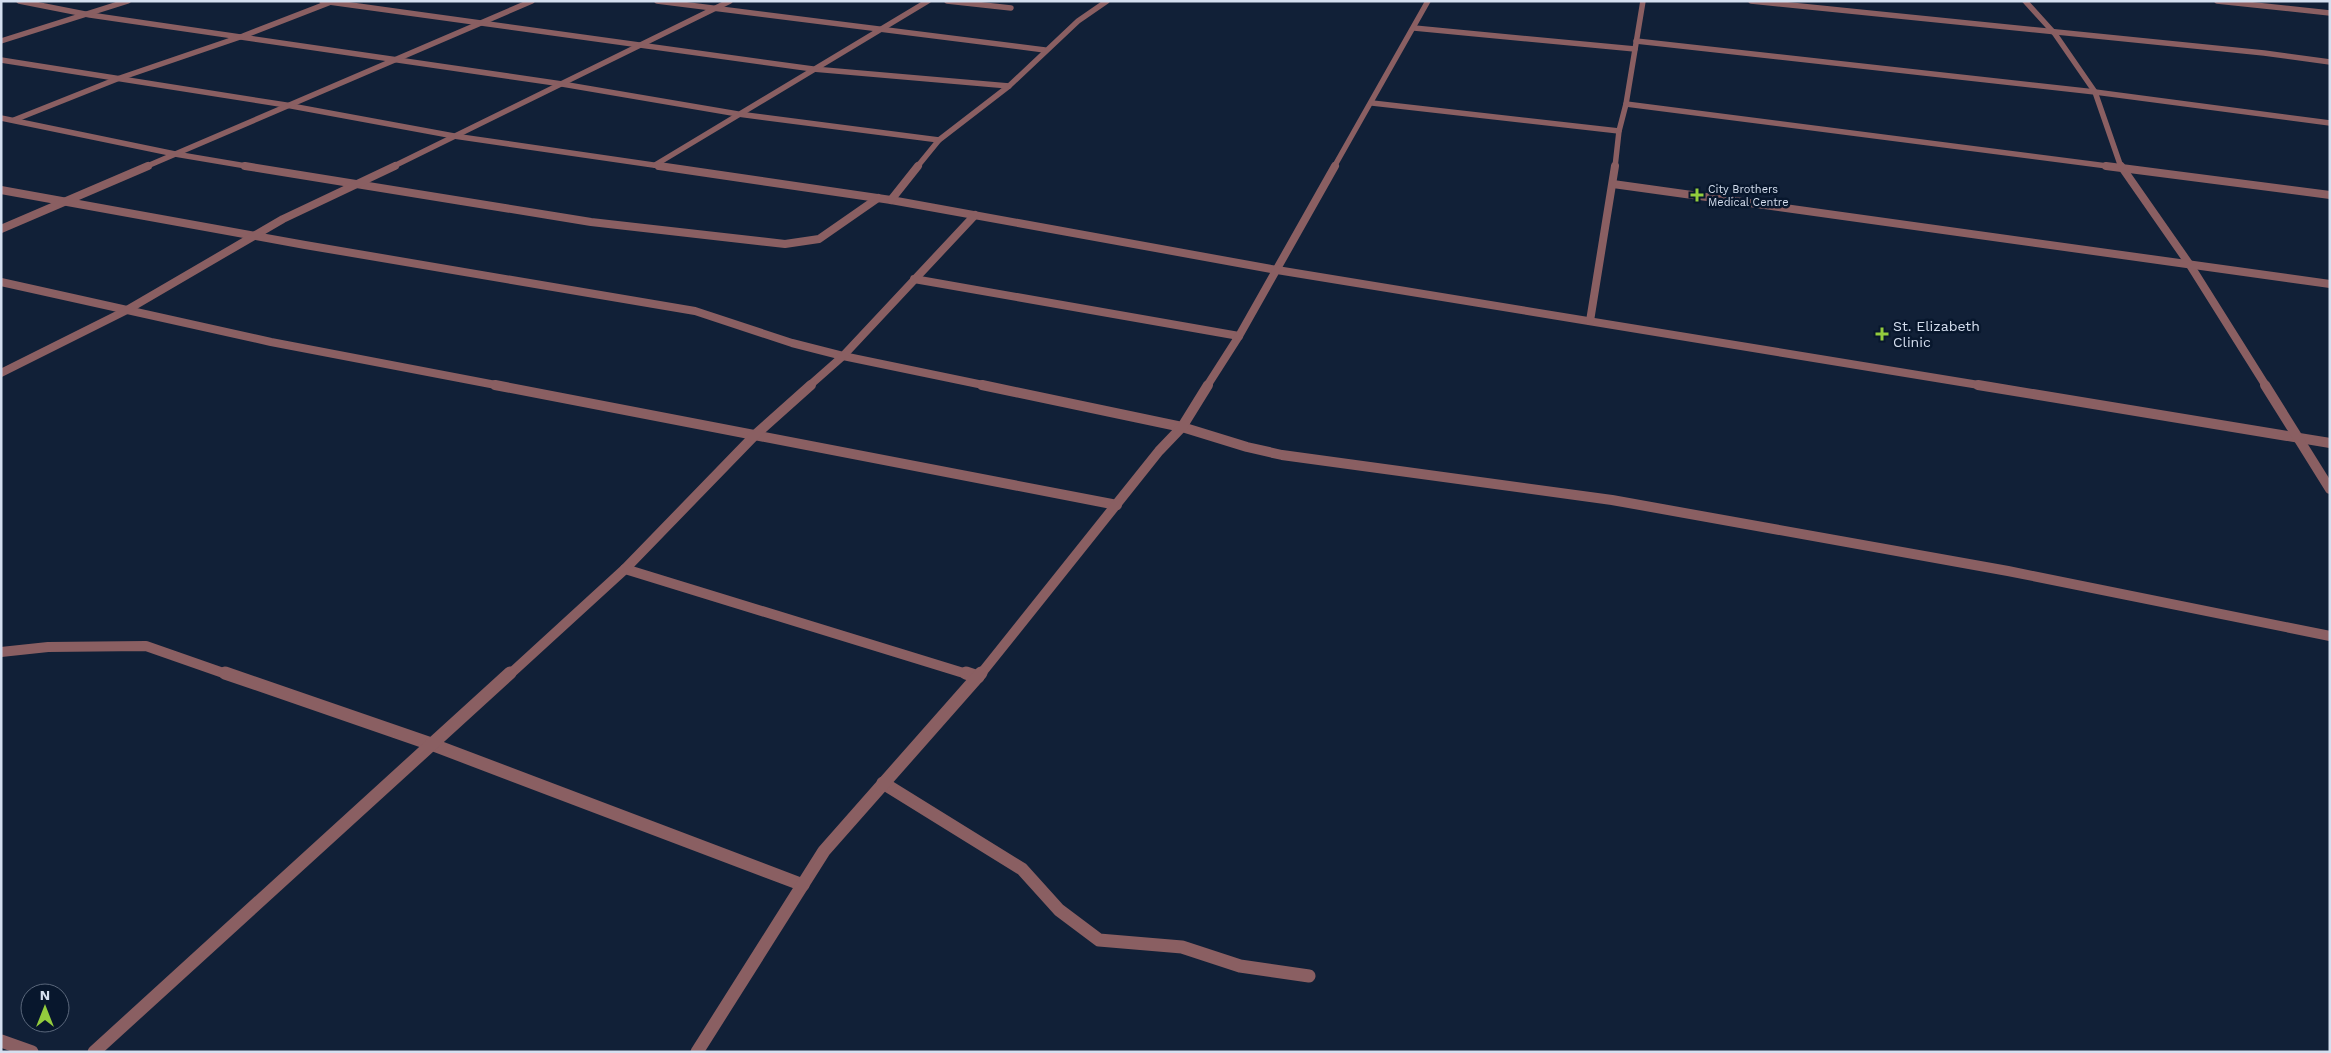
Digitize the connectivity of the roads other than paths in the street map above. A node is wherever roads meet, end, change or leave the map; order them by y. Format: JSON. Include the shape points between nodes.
{"nodes":[{"id":1,"x":19,"y":1,"type":"edge"},
{"id":2,"x":128,"y":1,"type":"edge"},
{"id":3,"x":322,"y":1,"type":"edge"},
{"id":4,"x":532,"y":1,"type":"edge"},
{"id":5,"x":657,"y":1,"type":"edge"},
{"id":6,"x":730,"y":1,"type":"edge"},
{"id":7,"x":928,"y":1,"type":"edge"},
{"id":8,"x":947,"y":1,"type":"edge"},
{"id":9,"x":1107,"y":1,"type":"edge"},
{"id":10,"x":1428,"y":1,"type":"edge"},
{"id":11,"x":1643,"y":1,"type":"edge"},
{"id":12,"x":1751,"y":1,"type":"edge"},
{"id":13,"x":2026,"y":1,"type":"edge"},
{"id":14,"x":2217,"y":1,"type":"edge"},
{"id":15,"x":332,"y":2,"type":"edge"},
{"id":16,"x":1011,"y":8,"type":"dead end"},
{"id":17,"x":715,"y":9,"type":"junction"},
{"id":18,"x":2330,"y":13,"type":"edge"},
{"id":19,"x":90,"y":14,"type":"junction"},
{"id":20,"x":480,"y":23,"type":"junction"},
{"id":21,"x":1414,"y":28,"type":"junction"},
{"id":22,"x":879,"y":31,"type":"junction"},
{"id":23,"x":2056,"y":34,"type":"junction"},
{"id":24,"x":243,"y":36,"type":"junction"},
{"id":25,"x":1,"y":41,"type":"edge"},
{"id":26,"x":1636,"y":41,"type":"junction"},
{"id":27,"x":644,"y":44,"type":"junction"},
{"id":28,"x":1635,"y":49,"type":"junction"},
{"id":29,"x":1045,"y":50,"type":"junction"},
{"id":30,"x":1,"y":60,"type":"edge"},
{"id":31,"x":396,"y":60,"type":"junction"},
{"id":32,"x":2330,"y":62,"type":"edge"},
{"id":33,"x":813,"y":69,"type":"junction"},
{"id":34,"x":117,"y":78,"type":"junction"},
{"id":35,"x":562,"y":84,"type":"junction"},
{"id":36,"x":1009,"y":86,"type":"junction"},
{"id":37,"x":2095,"y":92,"type":"junction"},
{"id":38,"x":1372,"y":103,"type":"junction"},
{"id":39,"x":1626,"y":104,"type":"junction"},
{"id":40,"x":286,"y":106,"type":"junction"},
{"id":41,"x":738,"y":114,"type":"junction"},
{"id":42,"x":1,"y":118,"type":"edge"},
{"id":43,"x":14,"y":120,"type":"junction"},
{"id":44,"x":2330,"y":123,"type":"edge"},
{"id":45,"x":1,"y":124,"type":"edge"},
{"id":46,"x":1619,"y":131,"type":"junction"},
{"id":47,"x":454,"y":136,"type":"junction"},
{"id":48,"x":939,"y":140,"type":"junction"},
{"id":49,"x":175,"y":154,"type":"junction"},
{"id":50,"x":655,"y":165,"type":"junction"},
{"id":51,"x":2122,"y":169,"type":"junction"},
{"id":52,"x":1613,"y":184,"type":"junction"},
{"id":53,"x":356,"y":185,"type":"junction"},
{"id":54,"x":1,"y":190,"type":"edge"},
{"id":55,"x":2330,"y":196,"type":"edge"},
{"id":56,"x":878,"y":198,"type":"junction"},
{"id":57,"x":891,"y":200,"type":"junction"},
{"id":58,"x":67,"y":202,"type":"junction"},
{"id":59,"x":975,"y":215,"type":"junction"},
{"id":60,"x":1,"y":229,"type":"edge"},
{"id":61,"x":251,"y":236,"type":"junction"},
{"id":62,"x":2190,"y":265,"type":"junction"},
{"id":63,"x":1277,"y":270,"type":"junction"},
{"id":64,"x":914,"y":279,"type":"junction"},
{"id":65,"x":1,"y":282,"type":"edge"},
{"id":66,"x":2330,"y":284,"type":"edge"},
{"id":67,"x":127,"y":310,"type":"junction"},
{"id":68,"x":1590,"y":321,"type":"junction"},
{"id":69,"x":1238,"y":336,"type":"junction"},
{"id":70,"x":843,"y":356,"type":"junction"},
{"id":71,"x":1,"y":373,"type":"edge"},
{"id":72,"x":1182,"y":427,"type":"junction"},
{"id":73,"x":755,"y":435,"type":"junction"},
{"id":74,"x":2299,"y":438,"type":"junction"},
{"id":75,"x":2330,"y":443,"type":"edge"},
{"id":76,"x":2330,"y":489,"type":"edge"},
{"id":77,"x":1117,"y":505,"type":"junction"},
{"id":78,"x":625,"y":569,"type":"junction"},
{"id":79,"x":2330,"y":636,"type":"edge"},
{"id":80,"x":1,"y":652,"type":"edge"},
{"id":81,"x":978,"y":676,"type":"junction"},
{"id":82,"x":431,"y":744,"type":"junction"},
{"id":83,"x":883,"y":783,"type":"junction"},
{"id":84,"x":803,"y":885,"type":"junction"},
{"id":85,"x":1309,"y":976,"type":"dead end"},
{"id":86,"x":1,"y":1041,"type":"edge"},
{"id":87,"x":32,"y":1052,"type":"edge"},
{"id":88,"x":94,"y":1052,"type":"edge"},
{"id":89,"x":697,"y":1052,"type":"edge"}],
"edges":[{"from":1,"to":19,"type":"street"},
{"from":2,"to":19,"type":"street"},
{"from":3,"to":15,"type":"street"},
{"from":4,"to":20,"type":"street"},
{"from":5,"to":17,"type":"street"},
{"from":6,"to":17,"type":"street"},
{"from":7,"to":22,"type":"street"},
{"from":8,"to":16,"type":"street"},
{"from":9,"to":29,"type":"street"},
{"from":10,"to":21,"type":"street"},
{"from":11,"to":26,"type":"street"},
{"from":12,"to":23,"type":"street"},
{"from":13,"to":23,"type":"street"},
{"from":14,"to":18,"type":"street"},
{"from":15,"to":20,"type":"street"},
{"from":15,"to":24,"type":"street"},
{"from":17,"to":22,"type":"street"},
{"from":17,"to":27,"type":"street"},
{"from":19,"to":24,"type":"street"},
{"from":19,"to":25,"type":"street"},
{"from":20,"to":27,"type":"street"},
{"from":20,"to":31,"type":"street"},
{"from":21,"to":28,"type":"street"},
{"from":21,"to":38,"type":"street"},
{"from":22,"to":29,"type":"street"},
{"from":22,"to":33,"type":"street"},
{"from":23,"to":32,"type":"street"},
{"from":23,"to":37,"type":"street"},
{"from":24,"to":31,"type":"street"},
{"from":24,"to":34,"type":"street"},
{"from":26,"to":28,"type":"street"},
{"from":26,"to":37,"type":"street"},
{"from":27,"to":33,"type":"street"},
{"from":27,"to":35,"type":"street"},
{"from":28,"to":39,"type":"street"},
{"from":29,"to":36,"type":"street"},
{"from":30,"to":34,"type":"street"},
{"from":31,"to":35,"type":"street"},
{"from":31,"to":40,"type":"street"},
{"from":33,"to":36,"type":"street"},
{"from":33,"to":41,"type":"street"},
{"from":34,"to":40,"type":"street"},
{"from":34,"to":43,"type":"street"},
{"from":35,"to":41,"type":"street"},
{"from":35,"to":47,"type":"street"},
{"from":36,"to":48,"type":"street"},
{"from":37,"to":44,"type":"street"},
{"from":37,"to":51,"type":"street"},
{"from":38,"to":46,"type":"street"},
{"from":38,"to":63,"type":"street"},
{"from":39,"to":46,"type":"street"},
{"from":39,"to":51,"type":"street"},
{"from":40,"to":47,"type":"street"},
{"from":40,"to":49,"type":"street"},
{"from":41,"to":48,"type":"street"},
{"from":41,"to":50,"type":"street"},
{"from":42,"to":43,"type":"street"},
{"from":43,"to":45,"type":"street"},
{"from":43,"to":49,"type":"street"},
{"from":46,"to":52,"type":"street"},
{"from":47,"to":50,"type":"street"},
{"from":47,"to":53,"type":"street"},
{"from":48,"to":57,"type":"street"},
{"from":49,"to":53,"type":"street"},
{"from":49,"to":58,"type":"street"},
{"from":50,"to":56,"type":"street"},
{"from":51,"to":55,"type":"street"},
{"from":51,"to":62,"type":"street"},
{"from":52,"to":62,"type":"street"},
{"from":52,"to":68,"type":"street"},
{"from":53,"to":56,"type":"street","via":[[591,222],[785,244],[819,238]]},
{"from":53,"to":61,"type":"street"},
{"from":54,"to":58,"type":"street"},
{"from":56,"to":57,"type":"street"},
{"from":57,"to":59,"type":"street"},
{"from":58,"to":60,"type":"street"},
{"from":58,"to":61,"type":"street"},
{"from":59,"to":63,"type":"street"},
{"from":59,"to":64,"type":"street"},
{"from":61,"to":67,"type":"street"},
{"from":61,"to":70,"type":"street","via":[[695,312]]},
{"from":62,"to":66,"type":"street"},
{"from":62,"to":74,"type":"street"},
{"from":63,"to":68,"type":"street"},
{"from":63,"to":69,"type":"street"},
{"from":64,"to":69,"type":"street"},
{"from":64,"to":70,"type":"street"},
{"from":65,"to":67,"type":"street"},
{"from":67,"to":71,"type":"street"},
{"from":67,"to":73,"type":"street","via":[[271,342]]},
{"from":68,"to":74,"type":"street"},
{"from":69,"to":72,"type":"street"},
{"from":70,"to":72,"type":"street"},
{"from":70,"to":73,"type":"street"},
{"from":72,"to":77,"type":"street"},
{"from":72,"to":79,"type":"street","via":[[1247,447],[1310,460],[1612,500],[2008,571]]},
{"from":73,"to":77,"type":"street"},
{"from":73,"to":78,"type":"street"},
{"from":74,"to":75,"type":"street"},
{"from":74,"to":76,"type":"street"},
{"from":77,"to":81,"type":"street"},
{"from":78,"to":81,"type":"street"},
{"from":78,"to":82,"type":"street"},
{"from":80,"to":82,"type":"street","via":[[48,647],[146,646]]},
{"from":81,"to":83,"type":"street"},
{"from":82,"to":84,"type":"street"},
{"from":82,"to":88,"type":"street"},
{"from":83,"to":84,"type":"street","via":[[824,851]]},
{"from":83,"to":85,"type":"street","via":[[1022,869],[1060,910],[1099,940],[1182,947],[1240,966]]},
{"from":84,"to":89,"type":"street"},
{"from":86,"to":87,"type":"street"}]}
